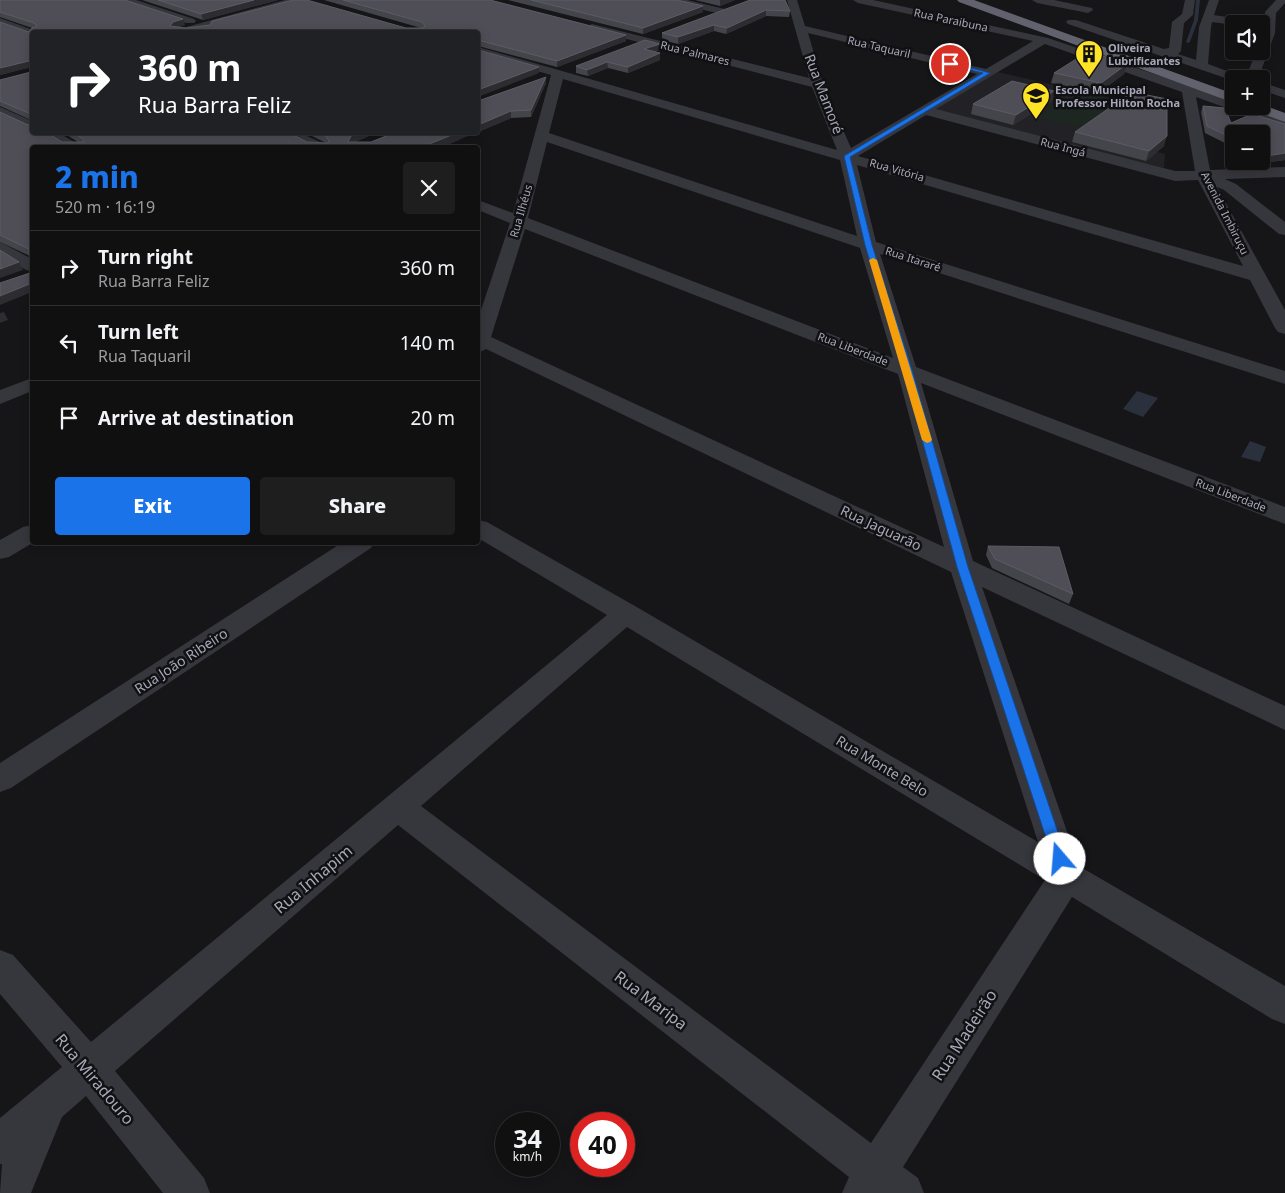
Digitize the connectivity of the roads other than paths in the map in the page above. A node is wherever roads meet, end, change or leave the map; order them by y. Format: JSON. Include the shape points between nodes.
{"nodes":[{"id":1,"x":125,"y":0,"type":"edge"},
{"id":2,"x":297,"y":0,"type":"edge"},
{"id":3,"x":673,"y":0,"type":"edge"},
{"id":4,"x":791,"y":0,"type":"edge"},
{"id":5,"x":858,"y":0,"type":"edge"},
{"id":6,"x":963,"y":0,"type":"edge"},
{"id":7,"x":993,"y":0,"type":"edge"},
{"id":8,"x":1037,"y":0,"type":"edge"},
{"id":9,"x":1190,"y":0,"type":"edge"},
{"id":10,"x":1214,"y":0,"type":"edge"},
{"id":11,"x":1282,"y":0,"type":"edge"},
{"id":12,"x":1101,"y":3,"type":"dead end"},
{"id":13,"x":734,"y":6,"type":"edge"},
{"id":14,"x":1088,"y":10,"type":"junction"},
{"id":15,"x":721,"y":11,"type":"junction"},
{"id":16,"x":1270,"y":16,"type":"edge"},
{"id":17,"x":704,"y":18,"type":"edge"},
{"id":18,"x":1208,"y":18,"type":"junction"},
{"id":19,"x":1225,"y":20,"type":"edge"},
{"id":20,"x":0,"y":21,"type":"edge"},
{"id":21,"x":580,"y":24,"type":"edge"},
{"id":22,"x":1270,"y":25,"type":"edge"},
{"id":23,"x":204,"y":26,"type":"junction"},
{"id":24,"x":1285,"y":27,"type":"edge"},
{"id":25,"x":800,"y":28,"type":"junction"},
{"id":26,"x":187,"y":30,"type":"edge"},
{"id":27,"x":217,"y":30,"type":"edge"},
{"id":28,"x":30,"y":32,"type":"edge"},
{"id":29,"x":662,"y":34,"type":"edge"},
{"id":30,"x":646,"y":40,"type":"junction"},
{"id":31,"x":1044,"y":40,"type":"junction"},
{"id":32,"x":629,"y":46,"type":"edge"},
{"id":33,"x":480,"y":51,"type":"edge"},
{"id":34,"x":1164,"y":53,"type":"junction"},
{"id":35,"x":1142,"y":65,"type":"junction"},
{"id":36,"x":576,"y":66,"type":"edge"},
{"id":37,"x":1202,"y":66,"type":"junction"},
{"id":38,"x":988,"y":73,"type":"junction"},
{"id":39,"x":1225,"y":74,"type":"edge"},
{"id":40,"x":551,"y":80,"type":"junction"},
{"id":41,"x":1225,"y":80,"type":"edge"},
{"id":42,"x":817,"y":84,"type":"junction"},
{"id":43,"x":1270,"y":89,"type":"edge"},
{"id":44,"x":1188,"y":90,"type":"junction"},
{"id":45,"x":1285,"y":94,"type":"edge"},
{"id":46,"x":1225,"y":96,"type":"edge"},
{"id":47,"x":1270,"y":97,"type":"edge"},
{"id":48,"x":1285,"y":102,"type":"edge"},
{"id":49,"x":1225,"y":103,"type":"edge"},
{"id":50,"x":923,"y":110,"type":"junction"},
{"id":51,"x":0,"y":111,"type":"edge"},
{"id":52,"x":1270,"y":112,"type":"edge"},
{"id":53,"x":1258,"y":115,"type":"edge"},
{"id":54,"x":1285,"y":118,"type":"edge"},
{"id":55,"x":30,"y":125,"type":"edge"},
{"id":56,"x":1285,"y":125,"type":"edge"},
{"id":57,"x":52,"y":135,"type":"edge"},
{"id":58,"x":292,"y":135,"type":"edge"},
{"id":59,"x":542,"y":136,"type":"junction"},
{"id":60,"x":793,"y":140,"type":"junction"},
{"id":61,"x":72,"y":145,"type":"edge"},
{"id":62,"x":315,"y":145,"type":"edge"},
{"id":63,"x":843,"y":145,"type":"junction"},
{"id":64,"x":1285,"y":172,"type":"edge"},
{"id":65,"x":1203,"y":175,"type":"junction"},
{"id":66,"x":480,"y":206,"type":"edge"},
{"id":67,"x":519,"y":220,"type":"junction"},
{"id":68,"x":1285,"y":230,"type":"edge"},
{"id":69,"x":868,"y":245,"type":"junction"},
{"id":70,"x":0,"y":247,"type":"edge"},
{"id":71,"x":30,"y":265,"type":"edge"},
{"id":72,"x":1257,"y":276,"type":"junction"},
{"id":73,"x":1285,"y":328,"type":"edge"},
{"id":74,"x":480,"y":335,"type":"edge"},
{"id":75,"x":480,"y":342,"type":"edge"},
{"id":76,"x":907,"y":370,"type":"junction"},
{"id":77,"x":1285,"y":378,"type":"edge"},
{"id":78,"x":30,"y":385,"type":"edge"},
{"id":79,"x":0,"y":398,"type":"edge"},
{"id":80,"x":1285,"y":516,"type":"edge"},
{"id":81,"x":480,"y":529,"type":"edge"},
{"id":82,"x":30,"y":535,"type":"edge"},
{"id":83,"x":357,"y":545,"type":"edge"},
{"id":84,"x":0,"y":551,"type":"edge"},
{"id":85,"x":969,"y":570,"type":"junction"},
{"id":86,"x":626,"y":612,"type":"junction"},
{"id":87,"x":1285,"y":720,"type":"edge"},
{"id":88,"x":0,"y":779,"type":"edge"},
{"id":89,"x":398,"y":808,"type":"junction"},
{"id":90,"x":1066,"y":877,"type":"junction"},
{"id":91,"x":0,"y":966,"type":"edge"},
{"id":92,"x":1285,"y":1006,"type":"edge"},
{"id":93,"x":88,"y":1068,"type":"junction"},
{"id":94,"x":50,"y":1101,"type":"junction"},
{"id":95,"x":0,"y":1144,"type":"edge"},
{"id":96,"x":880,"y":1186,"type":"edge"},
{"id":97,"x":10,"y":1193,"type":"edge"},
{"id":98,"x":189,"y":1193,"type":"edge"}],
"edges":[{"from":1,"to":23,"type":"street"},
{"from":2,"to":23,"type":"street"},
{"from":3,"to":15,"type":"street"},
{"from":4,"to":25,"type":"street","name":"Rua Mamoré"},
{"from":5,"to":31,"type":"street","name":"Rua Paraibuna"},
{"from":6,"to":35,"type":"highway"},
{"from":7,"to":41,"type":"highway"},
{"from":8,"to":14,"type":"street"},
{"from":9,"to":34,"type":"street","via":[[1187,15],[1178,22],[1175,51]]},
{"from":10,"to":18,"type":"street"},
{"from":11,"to":16,"type":"street"},
{"from":12,"to":14,"type":"street"},
{"from":13,"to":15,"type":"street"},
{"from":14,"to":34,"type":"street","via":[[1072,22]]},
{"from":15,"to":17,"type":"street"},
{"from":18,"to":19,"type":"street"},
{"from":18,"to":37,"type":"street"},
{"from":20,"to":28,"type":"street"},
{"from":21,"to":30,"type":"street","name":"Rua Palmares"},
{"from":22,"to":24,"type":"street"},
{"from":23,"to":26,"type":"street"},
{"from":23,"to":27,"type":"street"},
{"from":25,"to":38,"type":"street","name":"Rua Taquaril"},
{"from":25,"to":42,"type":"street","name":"Rua Mamoré"},
{"from":29,"to":30,"type":"street"},
{"from":30,"to":32,"type":"street"},
{"from":30,"to":42,"type":"street","name":"Rua Palmares"},
{"from":31,"to":38,"type":"street"},
{"from":31,"to":44,"type":"street","name":"Rua Paraibuna"},
{"from":33,"to":40,"type":"street","name":"Rua Vitória"},
{"from":34,"to":37,"type":"street"},
{"from":35,"to":44,"type":"highway"},
{"from":35,"to":46,"type":"highway"},
{"from":36,"to":40,"type":"street"},
{"from":37,"to":39,"type":"street"},
{"from":38,"to":50,"type":"street"},
{"from":40,"to":59,"type":"street","name":"Rua Ilhéus"},
{"from":40,"to":60,"type":"street","name":"Rua Vitória","via":[[585,80]]},
{"from":42,"to":63,"type":"street","name":"Rua Mamoré"},
{"from":43,"to":45,"type":"street"},
{"from":44,"to":49,"type":"street","name":"Rua Paraibuna"},
{"from":44,"to":65,"type":"street","name":"Avenida Imbiruçu"},
{"from":47,"to":48,"type":"highway"},
{"from":50,"to":63,"type":"street"},
{"from":50,"to":65,"type":"street","name":"Rua Ingá","via":[[1175,176]]},
{"from":51,"to":55,"type":"street"},
{"from":52,"to":54,"type":"highway"},
{"from":53,"to":56,"type":"street","name":"Rua Paraibuna"},
{"from":57,"to":61,"type":"street"},
{"from":58,"to":62,"type":"street"},
{"from":59,"to":67,"type":"street","name":"Rua Ilhéus"},
{"from":59,"to":69,"type":"street","name":"Rua Itararé"},
{"from":60,"to":63,"type":"street","name":"Rua Vitória"},
{"from":60,"to":63,"type":"street","via":[[818,139]]},
{"from":63,"to":69,"type":"street","name":"Rua Mamoré"},
{"from":63,"to":72,"type":"street","name":"Rua Vitória"},
{"from":64,"to":65,"type":"street","name":"Rua Ingá"},
{"from":65,"to":68,"type":"street","via":[[1230,187]]},
{"from":65,"to":72,"type":"street","name":"Avenida Imbiruçu"},
{"from":66,"to":67,"type":"street","name":"Rua Liberdade"},
{"from":67,"to":74,"type":"street","name":"Rua Ilhéus"},
{"from":67,"to":76,"type":"street","name":"Rua Liberdade"},
{"from":69,"to":76,"type":"street","name":"Rua Mamoré"},
{"from":69,"to":77,"type":"street","name":"Rua Itararé"},
{"from":70,"to":71,"type":"street"},
{"from":72,"to":73,"type":"street","name":"Avenida Imbiruçu"},
{"from":75,"to":85,"type":"street","name":"Rua Jaguarão"},
{"from":76,"to":80,"type":"street","name":"Rua Liberdade"},
{"from":76,"to":85,"type":"street","name":"Rua Mamoré"},
{"from":78,"to":79,"type":"street"},
{"from":81,"to":86,"type":"street","name":"Rua Monte Belo"},
{"from":82,"to":84,"type":"street"},
{"from":83,"to":88,"type":"street","name":"Rua João Ribeiro"},
{"from":85,"to":87,"type":"street","name":"Rua Jaguarão"},
{"from":85,"to":90,"type":"street","name":"Rua Mamoré"},
{"from":86,"to":89,"type":"street","name":"Rua Inhapim"},
{"from":86,"to":90,"type":"street","name":"Rua Monte Belo"},
{"from":89,"to":93,"type":"street","name":"Rua Inhapim"},
{"from":89,"to":96,"type":"street","name":"Rua Maripa"},
{"from":90,"to":92,"type":"street","name":"Rua Monte Belo"},
{"from":90,"to":96,"type":"street","name":"Rua Madeirão"},
{"from":91,"to":93,"type":"street","name":"Rua Miradouro"},
{"from":93,"to":94,"type":"street","name":"Rua Inhapim"},
{"from":93,"to":98,"type":"street","name":"Rua Miradouro"},
{"from":94,"to":95,"type":"street","name":"Rua Inhapim"},
{"from":94,"to":97,"type":"street"}]}
